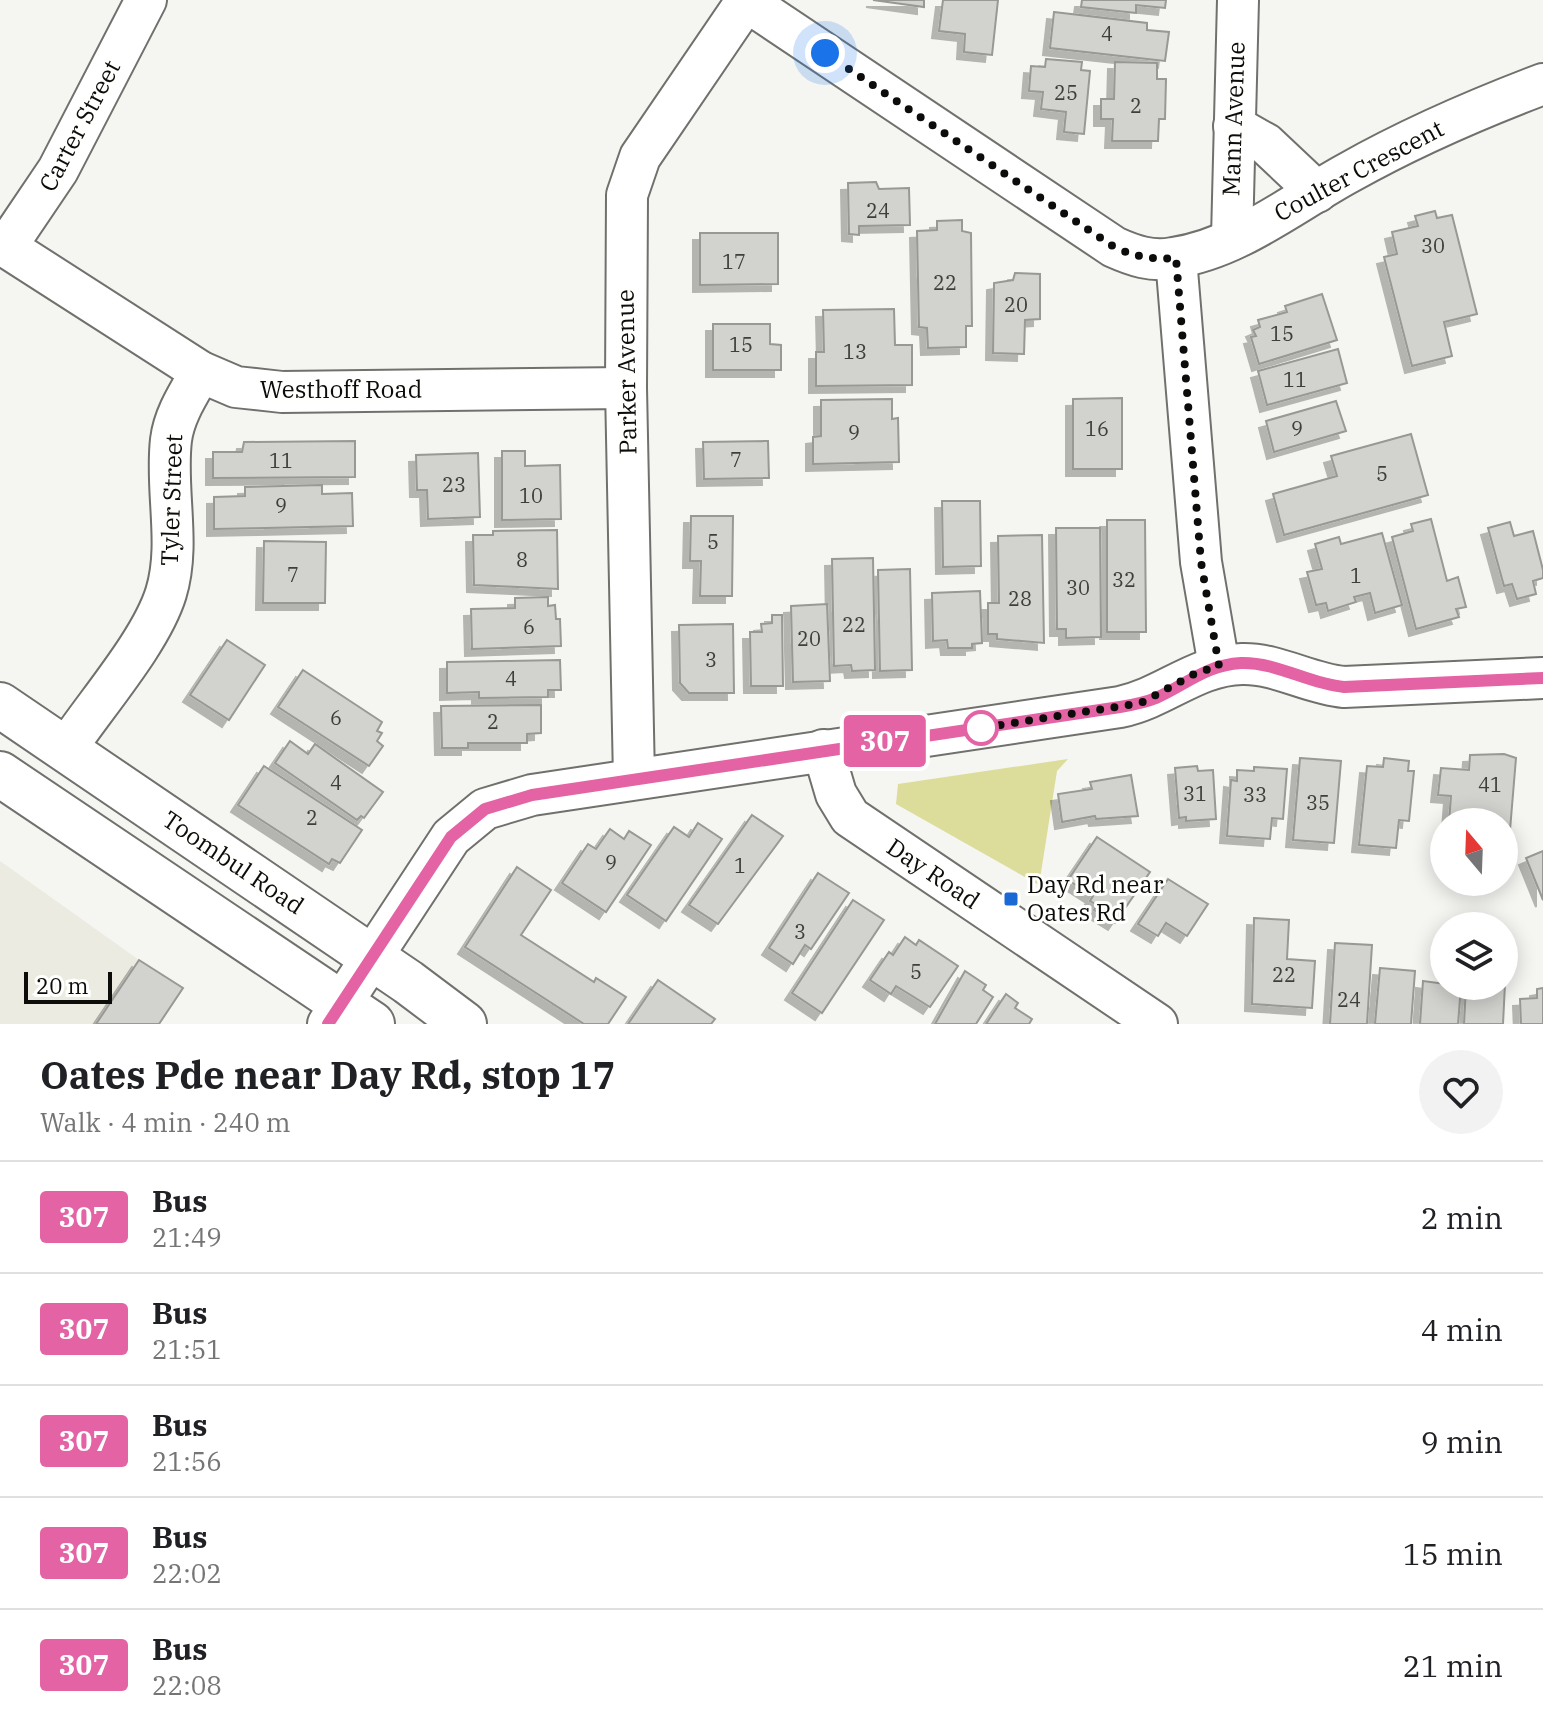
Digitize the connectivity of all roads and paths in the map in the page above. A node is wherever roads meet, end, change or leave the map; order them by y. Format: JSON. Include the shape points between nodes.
{"nodes":[{"id":1,"x":146,"y":0,"type":"edge"},
{"id":2,"x":746,"y":0,"type":"edge"},
{"id":3,"x":1238,"y":0,"type":"edge"},
{"id":4,"x":1543,"y":84,"type":"edge"},
{"id":5,"x":1234,"y":126,"type":"junction"},
{"id":6,"x":1317,"y":192,"type":"junction"},
{"id":7,"x":1232,"y":238,"type":"junction"},
{"id":8,"x":3,"y":245,"type":"edge"},
{"id":9,"x":1176,"y":258,"type":"junction"},
{"id":10,"x":201,"y":372,"type":"junction"},
{"id":11,"x":626,"y":388,"type":"junction"},
{"id":12,"x":1219,"y":666,"type":"junction"},
{"id":13,"x":1543,"y":678,"type":"edge"},
{"id":14,"x":0,"y":705,"type":"edge"},
{"id":15,"x":66,"y":749,"type":"junction"},
{"id":16,"x":823,"y":750,"type":"junction"},
{"id":17,"x":0,"y":774,"type":"edge"},
{"id":18,"x":634,"y":779,"type":"junction"},
{"id":19,"x":370,"y":957,"type":"junction"},
{"id":20,"x":347,"y":1017,"type":"edge"},
{"id":21,"x":464,"y":1024,"type":"edge"},
{"id":22,"x":1157,"y":1024,"type":"edge"}],
"edges":[{"from":1,"to":8,"type":"street","name":"Carter Street","via":[[58,170]]},
{"from":2,"to":9,"type":"street","via":[[1114,247],[1134,256]]},
{"from":2,"to":11,"type":"street","name":"Parker Avenue","via":[[640,157],[632,177],[626,213]]},
{"from":3,"to":5,"type":"street","name":"Mann Avenue"},
{"from":4,"to":6,"type":"street","name":"Coulter Crescent","via":[[1382,154]]},
{"from":5,"to":6,"type":"street","via":[[1266,144]]},
{"from":5,"to":7,"type":"street","name":"Mann Avenue"},
{"from":6,"to":7,"type":"street","name":"Coulter Crescent"},
{"from":7,"to":9,"type":"street","name":"Coulter Crescent"},
{"from":8,"to":10,"type":"street","name":"Westhoff Road"},
{"from":9,"to":12,"type":"street","via":[[1201,562]]},
{"from":10,"to":11,"type":"street","name":"Westhoff Road","via":[[254,391]]},
{"from":10,"to":15,"type":"street","name":"Tyler Street","via":[[171,438],[172,548],[166,593],[142,638]]},
{"from":11,"to":18,"type":"street","name":"Parker Avenue"},
{"from":12,"to":13,"type":"street","via":[[1258,664],[1316,684],[1344,687]]},
{"from":12,"to":16,"type":"street","via":[[1156,697],[1120,707]]},
{"from":14,"to":15,"type":"main road","name":"Toombul Road"},
{"from":15,"to":19,"type":"main road","name":"Toombul Road"},
{"from":16,"to":18,"type":"street"},
{"from":16,"to":22,"type":"street","name":"Day Road","via":[[836,794],[850,817]]},
{"from":17,"to":20,"type":"main road"},
{"from":18,"to":19,"type":"street","via":[[516,798],[472,817],[451,837]]},
{"from":19,"to":20,"type":"street"},
{"from":19,"to":21,"type":"main road","name":"Toombul Road"}]}
